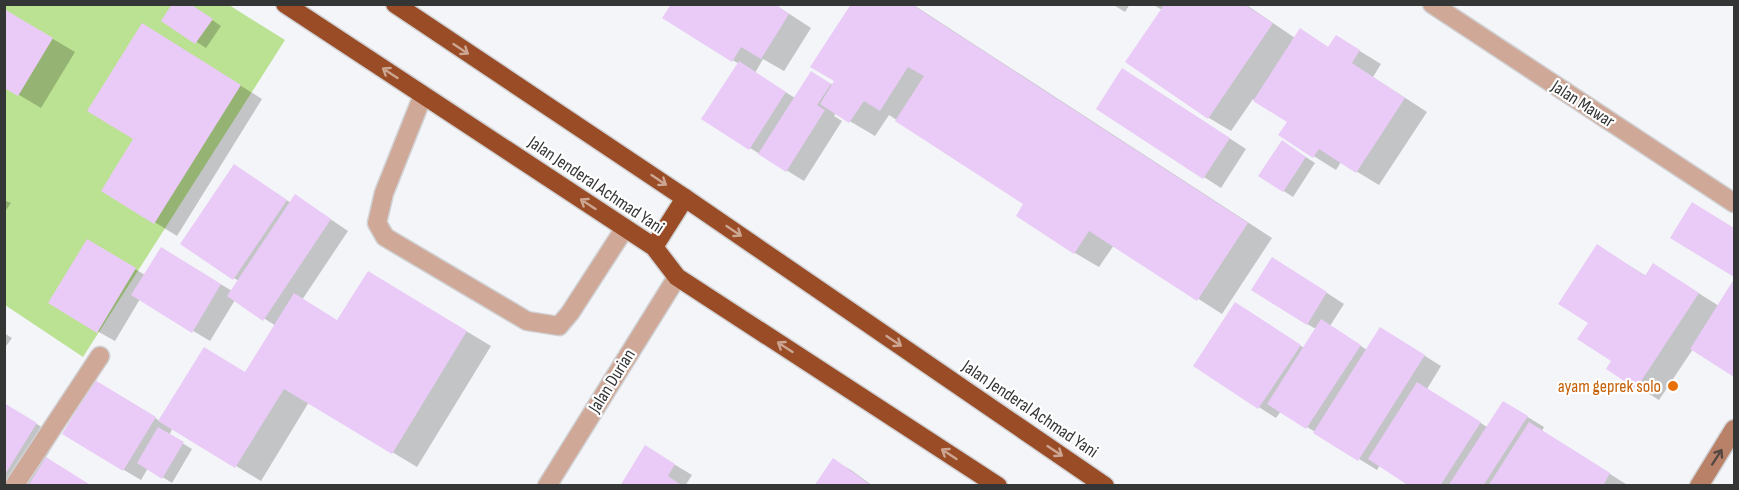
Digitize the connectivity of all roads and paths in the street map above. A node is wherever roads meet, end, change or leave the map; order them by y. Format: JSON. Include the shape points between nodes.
{"nodes":[{"id":1,"x":285,"y":4,"type":"edge"},
{"id":2,"x":395,"y":4,"type":"edge"},
{"id":3,"x":1432,"y":4,"type":"edge"},
{"id":4,"x":423,"y":95,"type":"junction"},
{"id":5,"x":685,"y":198,"type":"junction"},
{"id":6,"x":1734,"y":203,"type":"edge"},
{"id":7,"x":625,"y":228,"type":"junction"},
{"id":8,"x":654,"y":247,"type":"junction"},
{"id":9,"x":677,"y":277,"type":"junction"},
{"id":10,"x":100,"y":356,"type":"dead end"},
{"id":11,"x":1734,"y":429,"type":"edge"},
{"id":12,"x":14,"y":486,"type":"edge"},
{"id":13,"x":547,"y":486,"type":"edge"},
{"id":14,"x":998,"y":486,"type":"edge"},
{"id":15,"x":1105,"y":486,"type":"edge"},
{"id":16,"x":1699,"y":486,"type":"edge"}],
"edges":[{"from":4,"to":1,"type":"highway","name":"Jalan Jenderal Achmad Yani","one_way":true},
{"from":2,"to":5,"type":"highway","name":"Jalan Jenderal Achmad Yani","one_way":true},
{"from":3,"to":6,"type":"street","name":"Jalan Mawar"},
{"from":7,"to":4,"type":"highway","name":"Jalan Jenderal Achmad Yani","one_way":true},
{"from":4,"to":7,"type":"street","via":[[384,193],[377,224],[386,237],[527,321],[559,326]]},
{"from":5,"to":8,"type":"highway"},
{"from":5,"to":15,"type":"highway","name":"Jalan Jenderal Achmad Yani","one_way":true},
{"from":7,"to":8,"type":"highway","name":"Jalan Jenderal Achmad Yani"},
{"from":8,"to":9,"type":"highway","name":"Jalan Jenderal Achmad Yani"},
{"from":9,"to":13,"type":"street","name":"Jalan Durian"},
{"from":14,"to":9,"type":"highway","name":"Jalan Jenderal Achmad Yani","one_way":true},
{"from":10,"to":12,"type":"street"},
{"from":16,"to":11,"type":"street","one_way":true}]}
